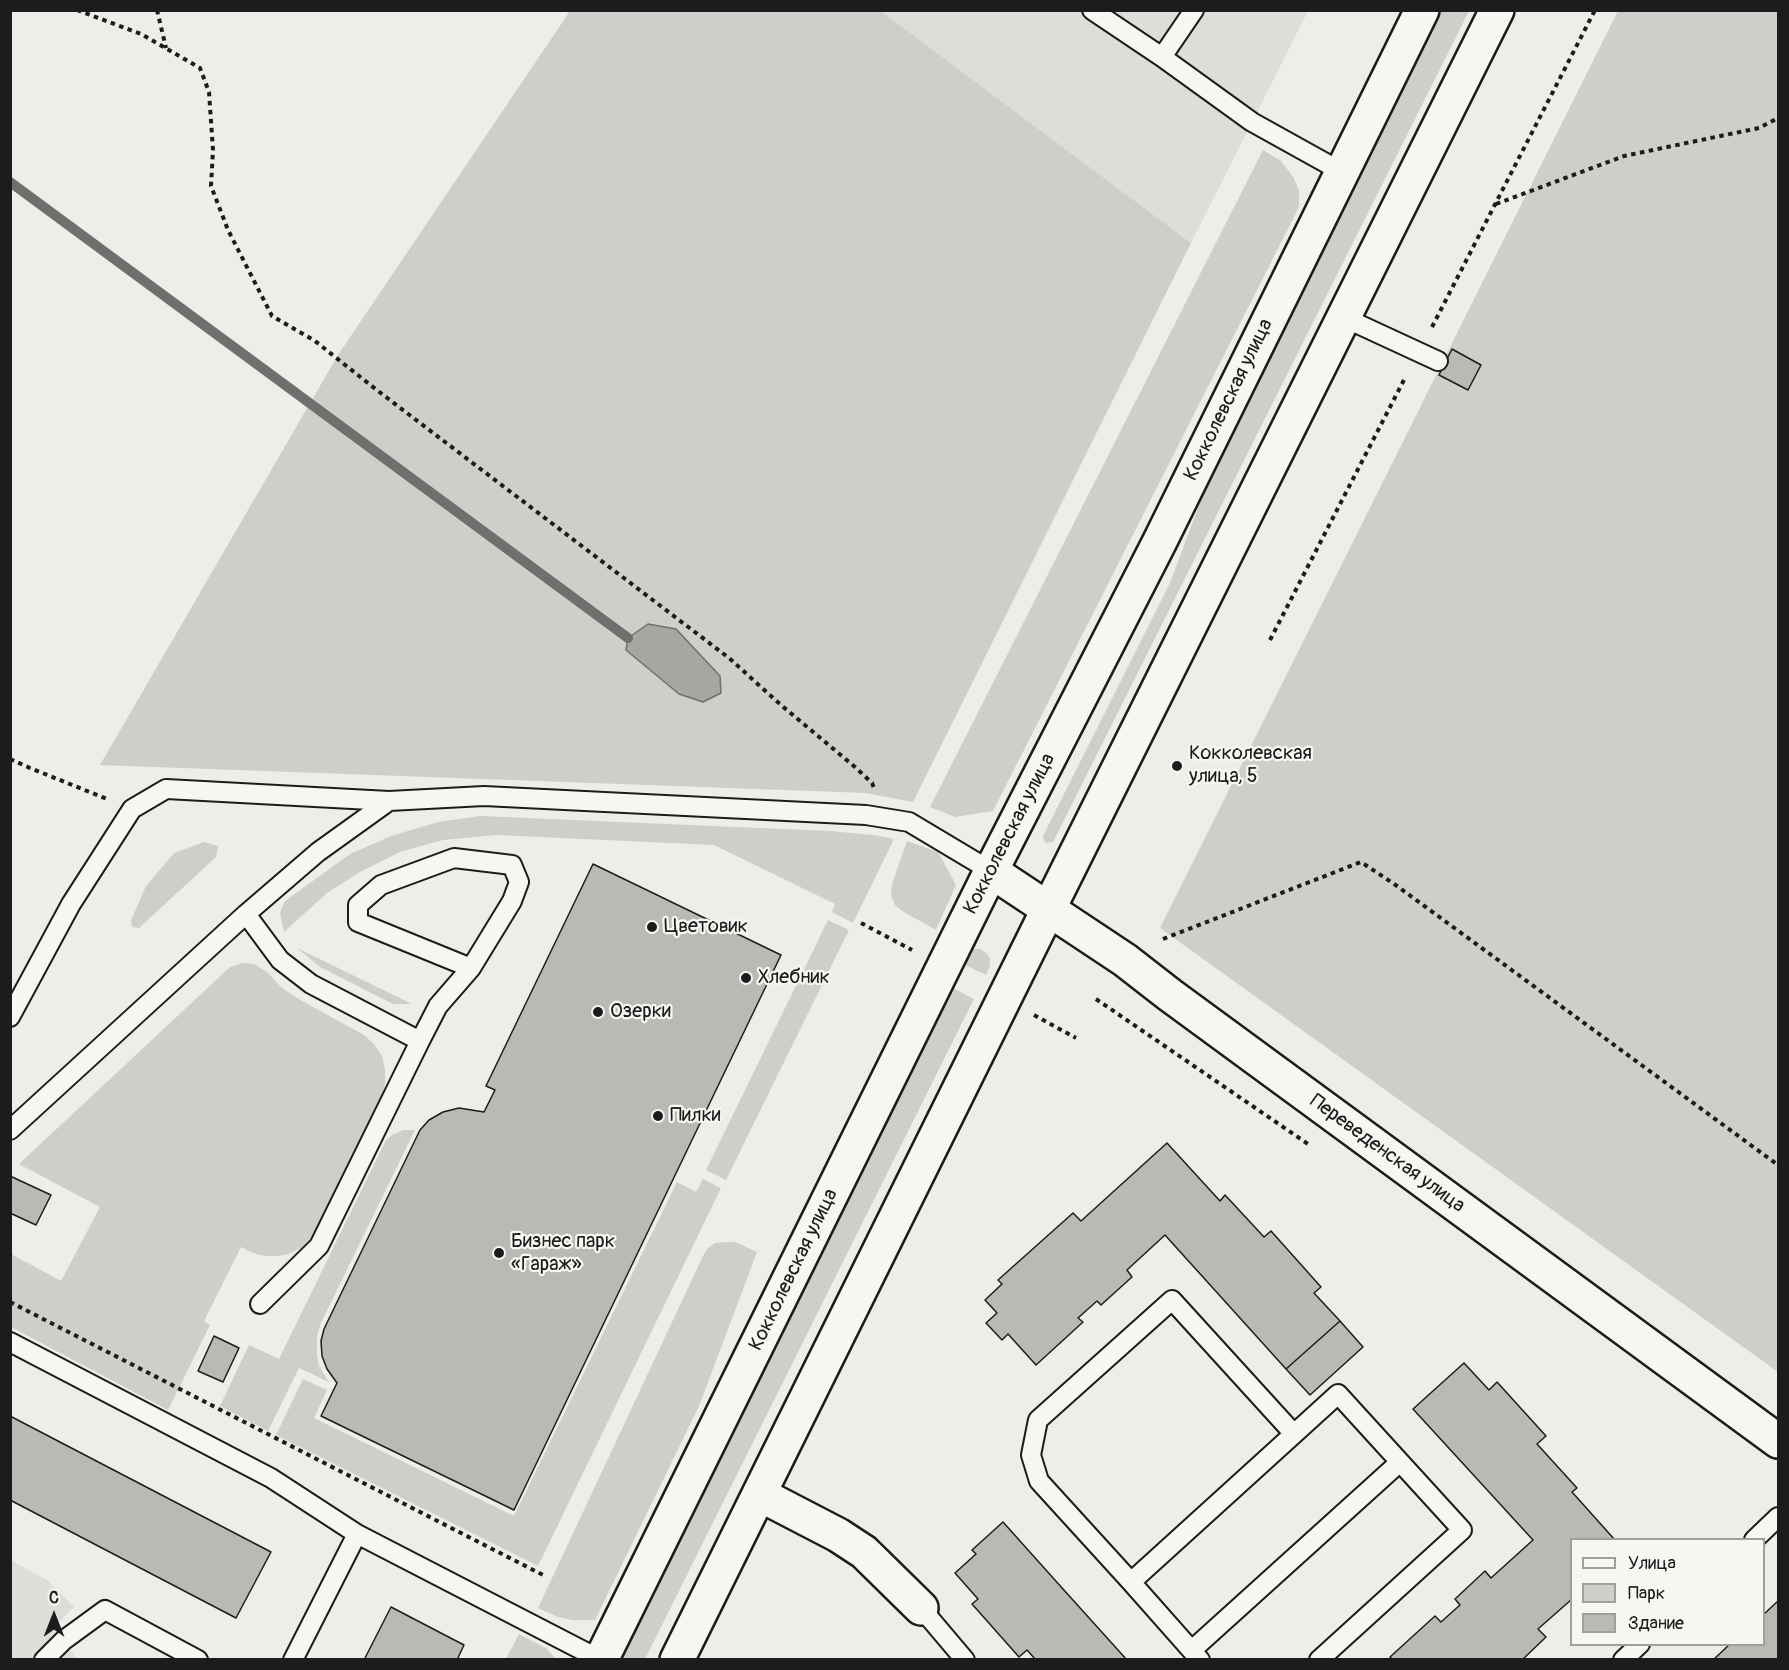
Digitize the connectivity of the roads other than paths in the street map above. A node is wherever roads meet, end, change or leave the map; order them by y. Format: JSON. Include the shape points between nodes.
{"nodes":[{"id":1,"x":1092,"y":10,"type":"edge"},
{"id":2,"x":1194,"y":10,"type":"edge"},
{"id":3,"x":1422,"y":10,"type":"edge"},
{"id":4,"x":1497,"y":10,"type":"edge"},
{"id":5,"x":1162,"y":57,"type":"junction"},
{"id":6,"x":1342,"y":172,"type":"junction"},
{"id":7,"x":1345,"y":318,"type":"junction"},
{"id":8,"x":1438,"y":362,"type":"dead end"},
{"id":9,"x":389,"y":801,"type":"junction"},
{"id":10,"x":991,"y":871,"type":"junction"},
{"id":11,"x":1048,"y":910,"type":"junction"},
{"id":12,"x":246,"y":914,"type":"junction"},
{"id":13,"x":471,"y":968,"type":"junction"},
{"id":14,"x":10,"y":1017,"type":"edge"},
{"id":15,"x":420,"y":1041,"type":"junction"},
{"id":16,"x":10,"y":1130,"type":"edge"},
{"id":17,"x":260,"y":1304,"type":"dead end"},
{"id":18,"x":10,"y":1342,"type":"edge"},
{"id":19,"x":1294,"y":1434,"type":"junction"},
{"id":20,"x":1779,"y":1441,"type":"edge"},
{"id":21,"x":1400,"y":1462,"type":"junction"},
{"id":22,"x":759,"y":1494,"type":"junction"},
{"id":23,"x":1779,"y":1517,"type":"edge"},
{"id":24,"x":357,"y":1534,"type":"junction"},
{"id":25,"x":1755,"y":1538,"type":"edge"},
{"id":26,"x":1131,"y":1582,"type":"junction"},
{"id":27,"x":921,"y":1608,"type":"joint"},
{"id":28,"x":1638,"y":1646,"type":"edge"},
{"id":29,"x":1196,"y":1655,"type":"edge"},
{"id":30,"x":44,"y":1659,"type":"edge"},
{"id":31,"x":198,"y":1659,"type":"edge"},
{"id":32,"x":293,"y":1659,"type":"edge"},
{"id":33,"x":601,"y":1659,"type":"edge"},
{"id":34,"x":677,"y":1659,"type":"edge"},
{"id":35,"x":965,"y":1659,"type":"edge"},
{"id":36,"x":1319,"y":1659,"type":"edge"},
{"id":37,"x":1623,"y":1659,"type":"edge"}],
"edges":[{"from":1,"to":5,"type":"lane"},
{"from":2,"to":5,"type":"lane"},
{"from":3,"to":6,"type":"street","name":"Кокколевская улица"},
{"from":4,"to":7,"type":"street"},
{"from":5,"to":6,"type":"lane","via":[[1252,122]]},
{"from":6,"to":10,"type":"street","name":"Кокколевская улица"},
{"from":7,"to":8,"type":"lane"},
{"from":7,"to":11,"type":"street"},
{"from":9,"to":10,"type":"lane","via":[[484,796],[866,815],[909,822]]},
{"from":9,"to":12,"type":"lane","via":[[318,852]]},
{"from":9,"to":14,"type":"lane","via":[[166,789],[132,809],[70,904]]},
{"from":10,"to":11,"type":"street","name":"Переведенская улица"},
{"from":10,"to":33,"type":"street","name":"Кокколевская улица"},
{"from":11,"to":20,"type":"street","name":"Переведенская улица","via":[[1125,960]]},
{"from":11,"to":22,"type":"street"},
{"from":12,"to":15,"type":"lane","via":[[280,960],[311,984]]},
{"from":12,"to":16,"type":"lane"},
{"from":13,"to":13,"type":"lane","via":[[512,901],[519,882],[512,865],[454,858],[381,885],[358,905],[358,922]]},
{"from":13,"to":15,"type":"lane","via":[[438,1006]]},
{"from":15,"to":17,"type":"lane","via":[[319,1246]]},
{"from":18,"to":24,"type":"lane","via":[[271,1478]]},
{"from":19,"to":21,"type":"lane","via":[[1338,1394]]},
{"from":19,"to":26,"type":"lane"},
{"from":19,"to":26,"type":"lane","via":[[1172,1300],[1038,1420],[1030,1455],[1039,1480]]},
{"from":21,"to":29,"type":"lane"},
{"from":21,"to":36,"type":"lane","via":[[1462,1530]]},
{"from":22,"to":27,"type":"street","via":[[864,1552]]},
{"from":22,"to":34,"type":"street"},
{"from":23,"to":25,"type":"lane"},
{"from":24,"to":32,"type":"lane"},
{"from":24,"to":33,"type":"lane"},
{"from":26,"to":29,"type":"lane"},
{"from":27,"to":35,"type":"lane"},
{"from":28,"to":37,"type":"lane"},
{"from":30,"to":31,"type":"lane","via":[[105,1610]]}]}
